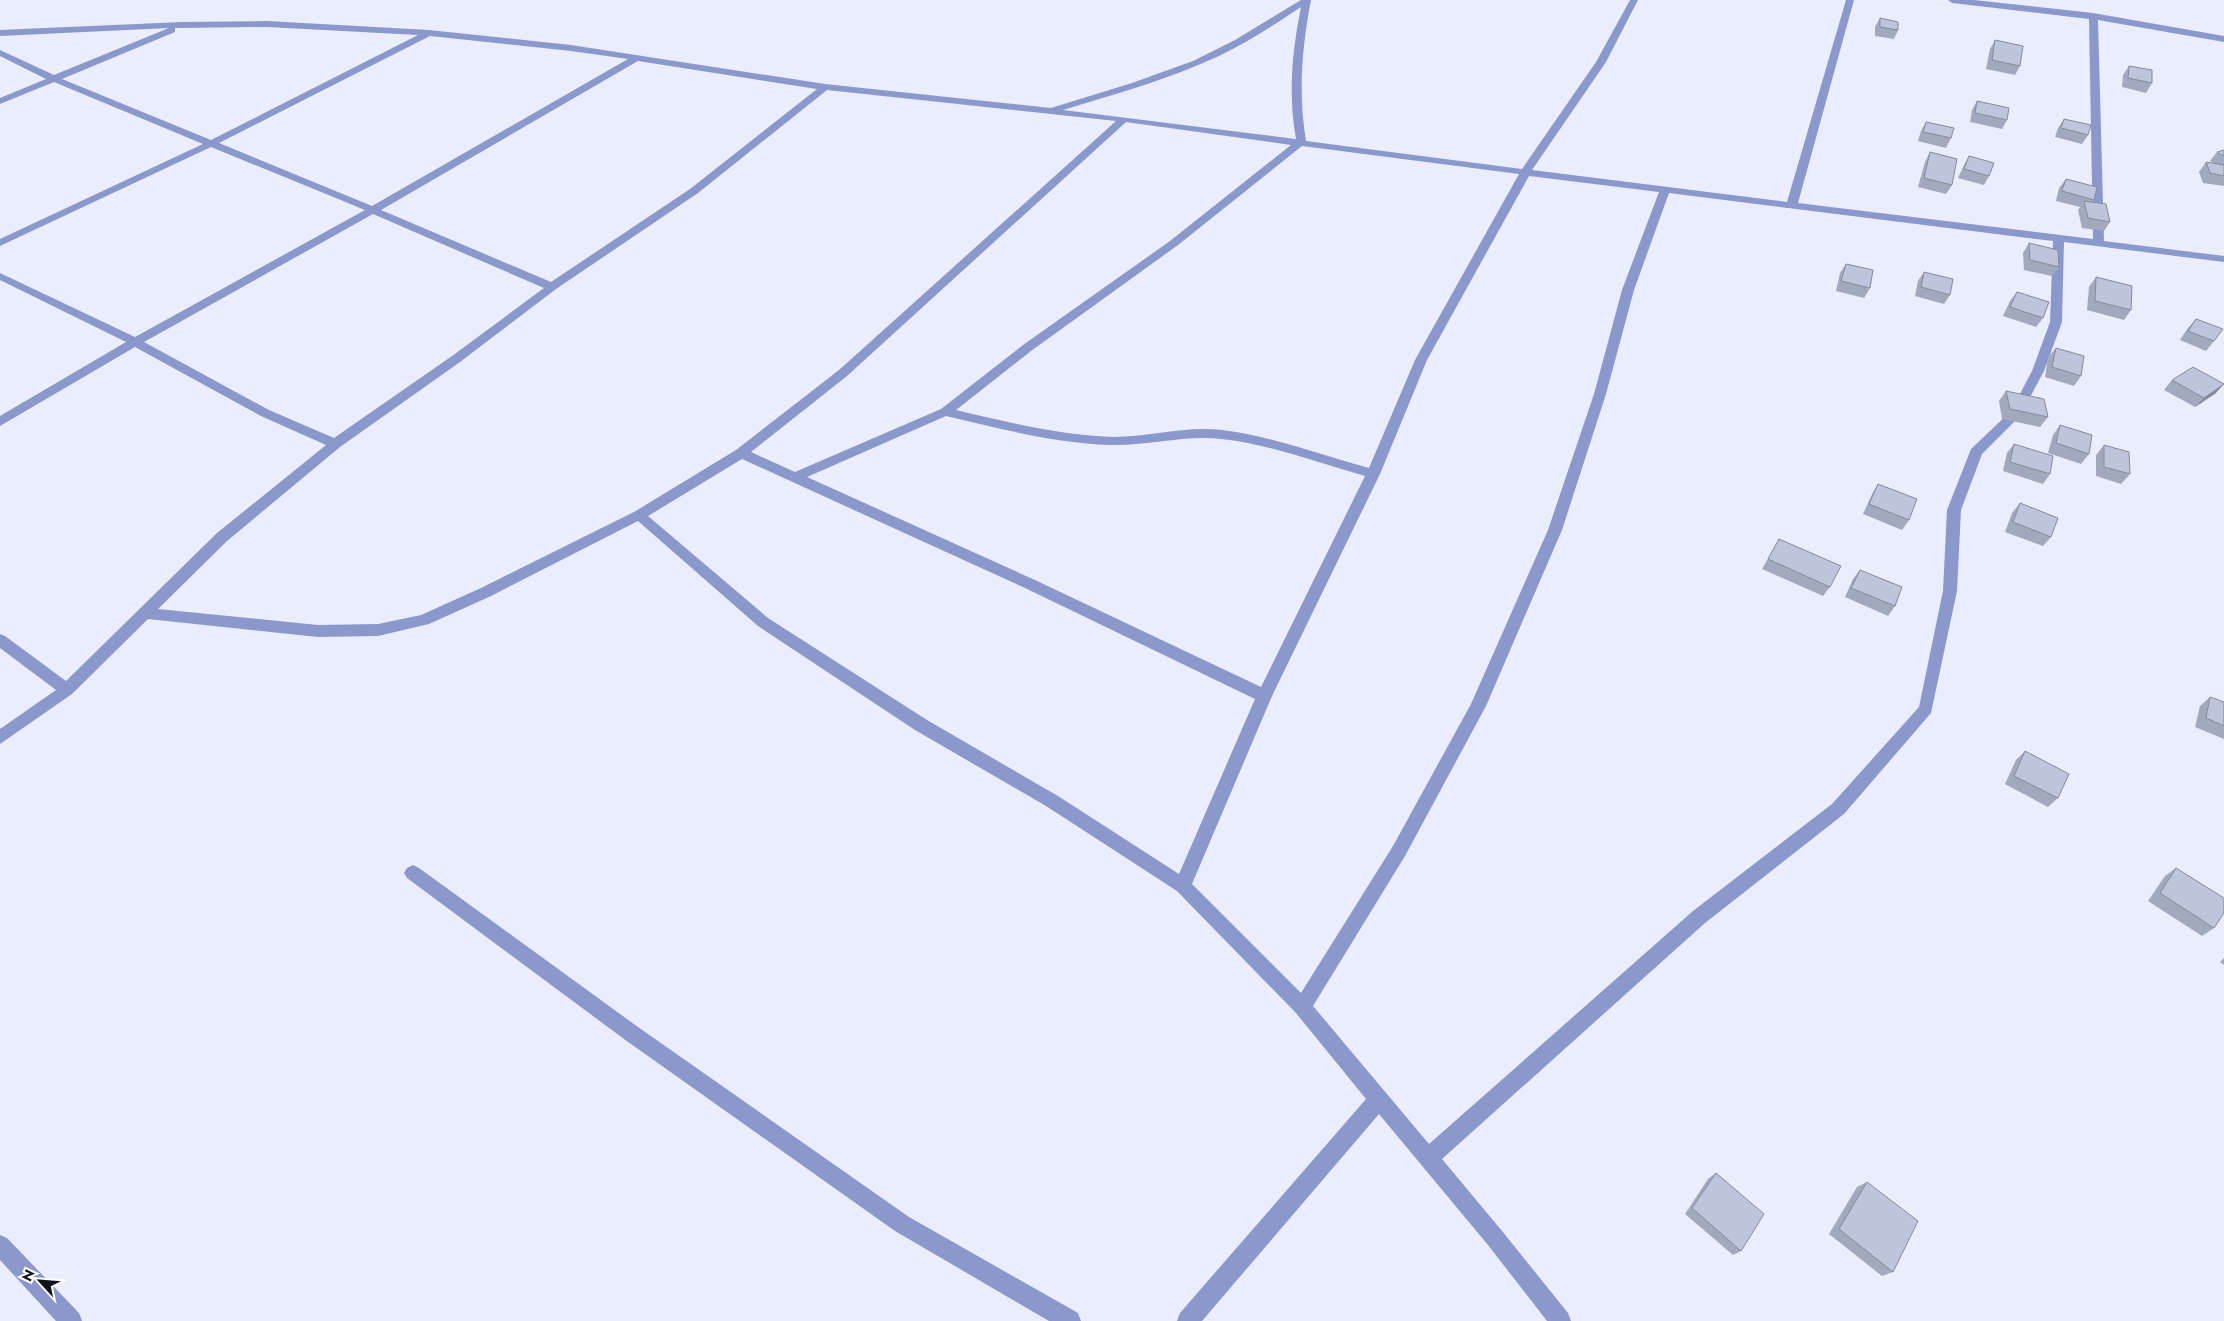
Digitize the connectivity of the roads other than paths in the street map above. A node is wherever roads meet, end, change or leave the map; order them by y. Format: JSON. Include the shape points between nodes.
{"nodes":[{"id":1,"x":1307,"y":0,"type":"edge"},
{"id":2,"x":1634,"y":0,"type":"edge"},
{"id":3,"x":1850,"y":0,"type":"edge"},
{"id":4,"x":1952,"y":0,"type":"edge"},
{"id":5,"x":2093,"y":16,"type":"junction"},
{"id":6,"x":182,"y":25,"type":"junction"},
{"id":7,"x":0,"y":33,"type":"edge"},
{"id":8,"x":429,"y":33,"type":"junction"},
{"id":9,"x":2224,"y":39,"type":"edge"},
{"id":10,"x":0,"y":53,"type":"edge"},
{"id":11,"x":637,"y":58,"type":"junction"},
{"id":12,"x":52,"y":78,"type":"junction"},
{"id":13,"x":825,"y":87,"type":"junction"},
{"id":14,"x":0,"y":101,"type":"edge"},
{"id":15,"x":1048,"y":111,"type":"junction"},
{"id":16,"x":1124,"y":119,"type":"junction"},
{"id":17,"x":1301,"y":142,"type":"junction"},
{"id":18,"x":210,"y":144,"type":"junction"},
{"id":19,"x":1526,"y":171,"type":"junction"},
{"id":20,"x":1665,"y":189,"type":"junction"},
{"id":21,"x":1792,"y":204,"type":"junction"},
{"id":22,"x":374,"y":210,"type":"junction"},
{"id":23,"x":2059,"y":239,"type":"junction"},
{"id":24,"x":0,"y":243,"type":"edge"},
{"id":25,"x":2099,"y":244,"type":"junction"},
{"id":26,"x":2224,"y":258,"type":"edge"},
{"id":27,"x":0,"y":276,"type":"edge"},
{"id":28,"x":552,"y":287,"type":"junction"},
{"id":29,"x":135,"y":342,"type":"junction"},
{"id":30,"x":945,"y":412,"type":"junction"},
{"id":31,"x":0,"y":422,"type":"edge"},
{"id":32,"x":335,"y":444,"type":"junction"},
{"id":33,"x":741,"y":452,"type":"junction"},
{"id":34,"x":1373,"y":474,"type":"junction"},
{"id":35,"x":795,"y":477,"type":"junction"},
{"id":36,"x":639,"y":515,"type":"junction"},
{"id":37,"x":148,"y":613,"type":"junction"},
{"id":38,"x":0,"y":640,"type":"edge"},
{"id":39,"x":67,"y":690,"type":"junction"},
{"id":40,"x":1264,"y":696,"type":"junction"},
{"id":41,"x":0,"y":737,"type":"edge"},
{"id":42,"x":413,"y":873,"type":"dead end"},
{"id":43,"x":1183,"y":886,"type":"junction"},
{"id":44,"x":1302,"y":1007,"type":"junction"},
{"id":45,"x":1379,"y":1099,"type":"junction"},
{"id":46,"x":1429,"y":1158,"type":"junction"},
{"id":47,"x":0,"y":1246,"type":"edge"},
{"id":48,"x":72,"y":1321,"type":"edge"},
{"id":49,"x":1070,"y":1321,"type":"edge"},
{"id":50,"x":1188,"y":1321,"type":"edge"},
{"id":51,"x":1560,"y":1321,"type":"edge"}],
"edges":[{"from":1,"to":15,"type":"street","via":[[1214,55],[1122,89]]},
{"from":1,"to":17,"type":"street","via":[[1296,67],[1295,114]]},
{"from":2,"to":19,"type":"street","via":[[1601,62]]},
{"from":3,"to":21,"type":"street"},
{"from":4,"to":5,"type":"street"},
{"from":5,"to":9,"type":"street"},
{"from":5,"to":25,"type":"street"},
{"from":6,"to":7,"type":"street"},
{"from":6,"to":8,"type":"street","via":[[266,24]]},
{"from":6,"to":12,"type":"street"},
{"from":8,"to":11,"type":"street"},
{"from":8,"to":18,"type":"street"},
{"from":10,"to":12,"type":"street"},
{"from":11,"to":13,"type":"street"},
{"from":11,"to":22,"type":"street"},
{"from":12,"to":14,"type":"street"},
{"from":12,"to":18,"type":"street"},
{"from":13,"to":15,"type":"street"},
{"from":13,"to":28,"type":"street","via":[[694,191]]},
{"from":15,"to":16,"type":"street"},
{"from":16,"to":17,"type":"street"},
{"from":16,"to":33,"type":"street","via":[[843,373]]},
{"from":17,"to":19,"type":"street"},
{"from":17,"to":30,"type":"street","via":[[1174,243],[1027,348]]},
{"from":18,"to":22,"type":"street"},
{"from":18,"to":24,"type":"street"},
{"from":19,"to":20,"type":"street"},
{"from":19,"to":34,"type":"street","via":[[1422,360]]},
{"from":20,"to":21,"type":"street"},
{"from":20,"to":44,"type":"street","via":[[1628,290],[1600,394],[1555,530],[1478,706],[1399,851]]},
{"from":21,"to":23,"type":"street"},
{"from":22,"to":28,"type":"street"},
{"from":22,"to":29,"type":"street"},
{"from":23,"to":25,"type":"street"},
{"from":23,"to":46,"type":"street","via":[[2056,322],[2038,371],[2016,413],[1976,452],[1954,510],[1950,591],[1926,709],[1838,810],[1699,917]]},
{"from":25,"to":26,"type":"street"},
{"from":27,"to":29,"type":"street"},
{"from":28,"to":32,"type":"street"},
{"from":29,"to":31,"type":"street"},
{"from":29,"to":32,"type":"street","via":[[265,413]]},
{"from":30,"to":34,"type":"street","via":[[1061,437],[1113,441],[1194,432],[1237,437]]},
{"from":30,"to":35,"type":"street"},
{"from":32,"to":37,"type":"street","via":[[222,538]]},
{"from":33,"to":35,"type":"street"},
{"from":33,"to":36,"type":"street"},
{"from":34,"to":40,"type":"street"},
{"from":35,"to":40,"type":"street"},
{"from":36,"to":37,"type":"street","via":[[424,620],[378,630],[318,631]]},
{"from":36,"to":43,"type":"street","via":[[763,622],[921,725],[1052,801]]},
{"from":37,"to":39,"type":"street"},
{"from":38,"to":39,"type":"street"},
{"from":39,"to":41,"type":"street"},
{"from":40,"to":43,"type":"street"},
{"from":42,"to":49,"type":"street","via":[[631,1033],[902,1224]]},
{"from":43,"to":44,"type":"street"},
{"from":44,"to":45,"type":"street"},
{"from":45,"to":46,"type":"street"},
{"from":45,"to":50,"type":"street"},
{"from":46,"to":51,"type":"street"},
{"from":47,"to":48,"type":"street"}]}
